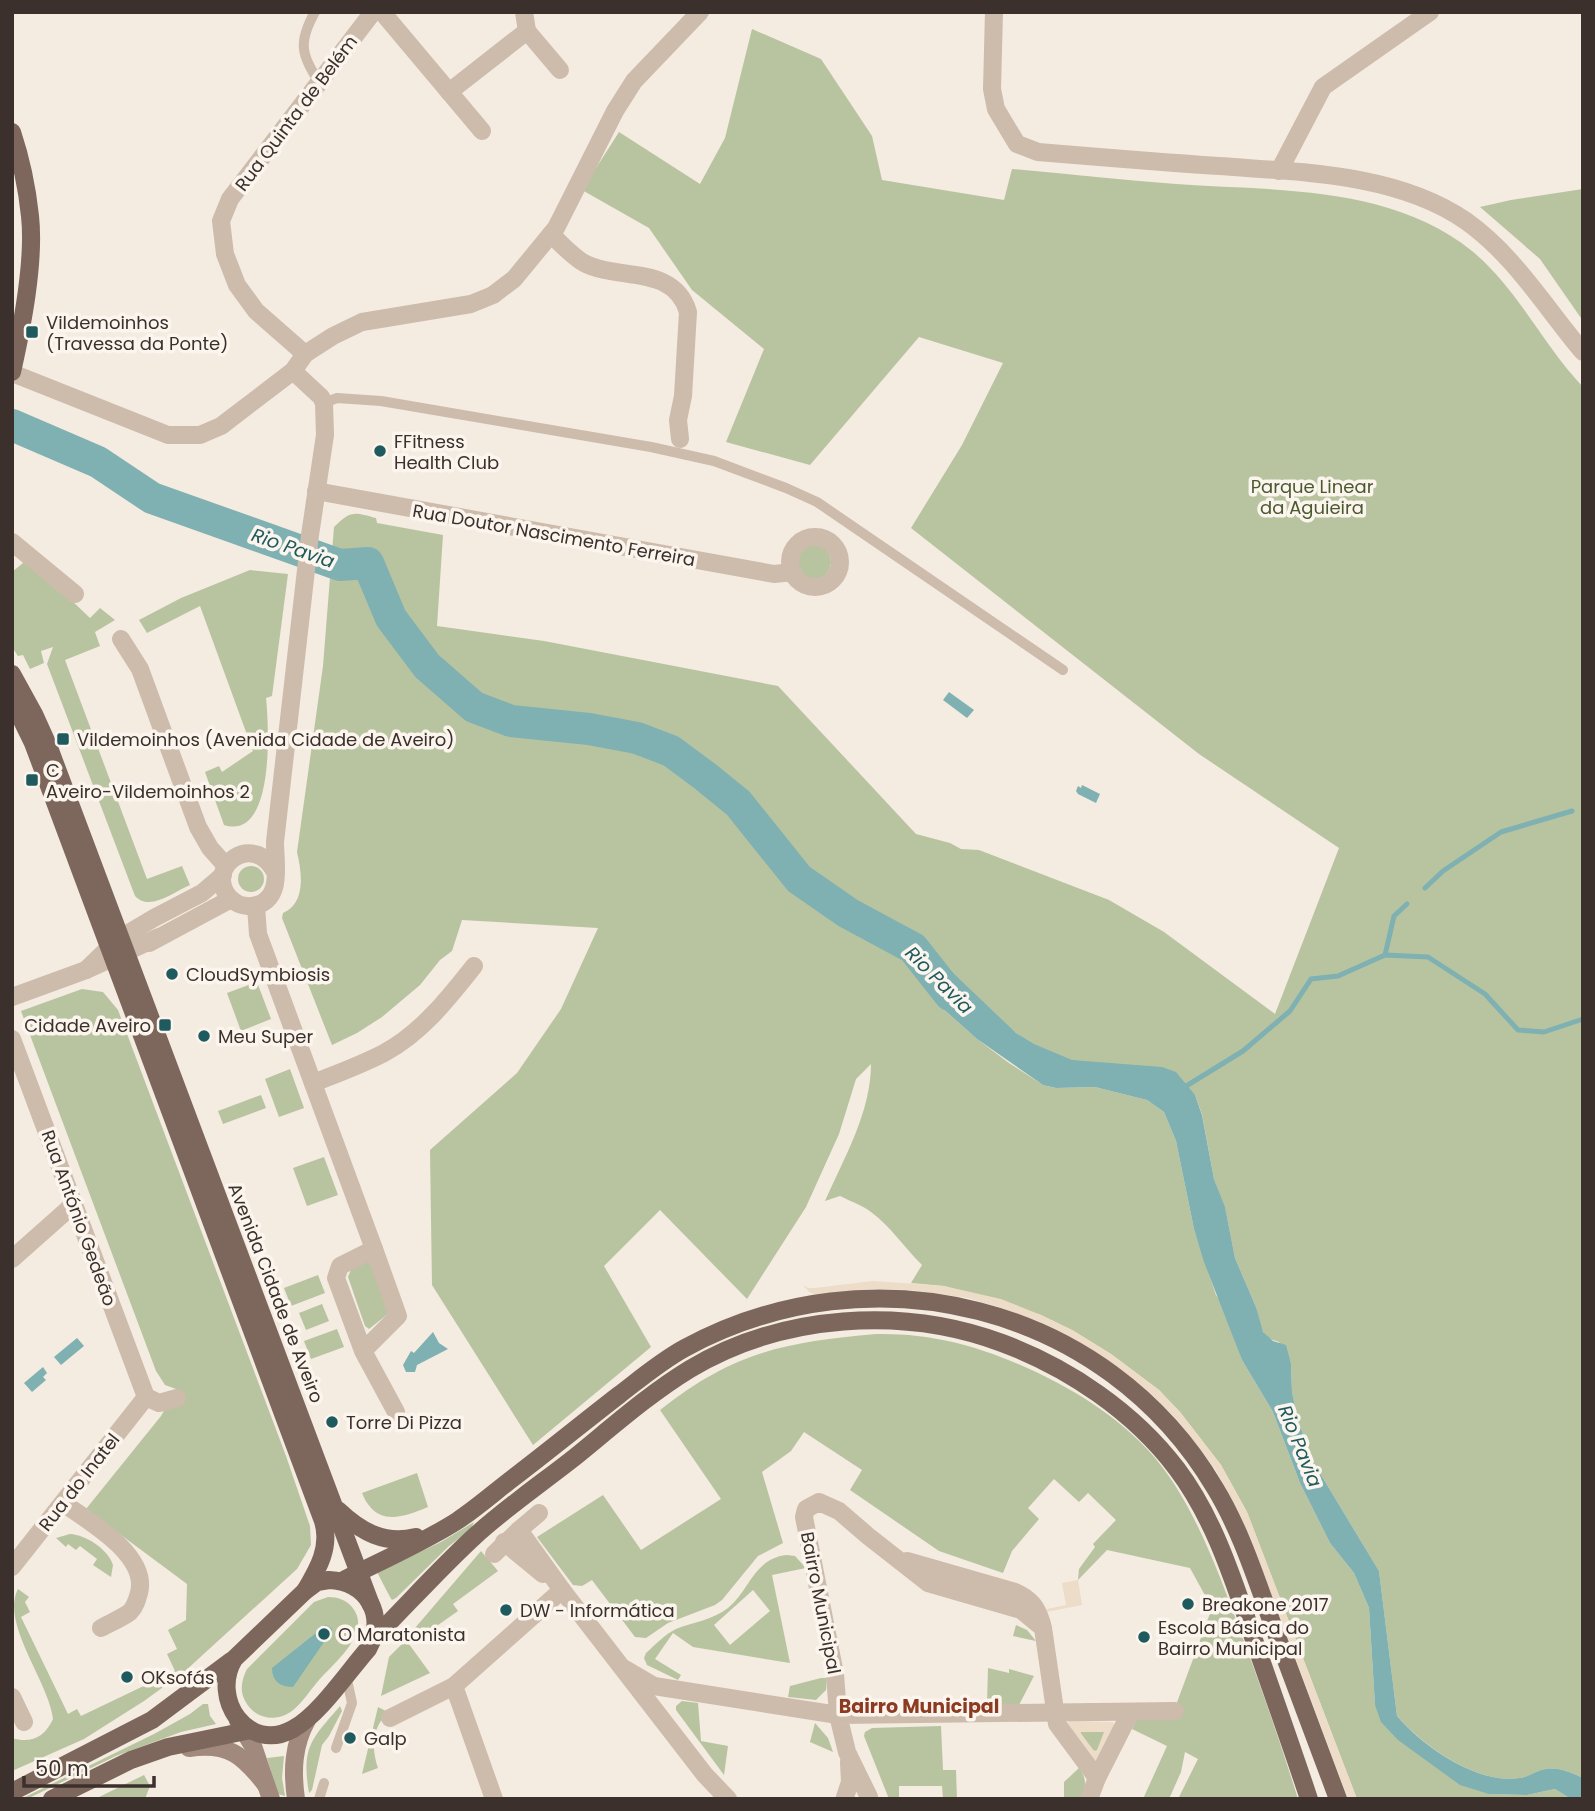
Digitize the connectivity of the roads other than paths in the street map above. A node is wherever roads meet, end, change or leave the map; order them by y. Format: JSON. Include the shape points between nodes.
{"nodes":[{"id":1,"x":315,"y":12,"type":"edge"},
{"id":2,"x":373,"y":12,"type":"edge"},
{"id":3,"x":382,"y":12,"type":"edge"},
{"id":4,"x":524,"y":12,"type":"edge"},
{"id":5,"x":700,"y":12,"type":"edge"},
{"id":6,"x":994,"y":12,"type":"edge"},
{"id":7,"x":1430,"y":12,"type":"edge"},
{"id":8,"x":527,"y":31,"type":"junction"},
{"id":9,"x":560,"y":70,"type":"dead end"},
{"id":10,"x":319,"y":82,"type":"junction"},
{"id":11,"x":449,"y":92,"type":"junction"},
{"id":12,"x":482,"y":131,"type":"dead end"},
{"id":13,"x":12,"y":132,"type":"edge"},
{"id":14,"x":1279,"y":171,"type":"junction"},
{"id":15,"x":551,"y":234,"type":"junction"},
{"id":16,"x":1583,"y":352,"type":"edge"},
{"id":17,"x":305,"y":354,"type":"junction"},
{"id":18,"x":293,"y":371,"type":"junction"},
{"id":19,"x":12,"y":372,"type":"edge"},
{"id":20,"x":324,"y":403,"type":"junction"},
{"id":21,"x":680,"y":439,"type":"dead end"},
{"id":22,"x":316,"y":491,"type":"junction"},
{"id":23,"x":12,"y":542,"type":"edge"},
{"id":24,"x":793,"y":572,"type":"dead end"},
{"id":25,"x":75,"y":594,"type":"dead end"},
{"id":26,"x":121,"y":639,"type":"dead end"},
{"id":27,"x":1063,"y":670,"type":"dead end"},
{"id":28,"x":12,"y":674,"type":"edge"},
{"id":29,"x":12,"y":699,"type":"edge"},
{"id":30,"x":279,"y":807,"type":"junction"},
{"id":31,"x":229,"y":865,"type":"junction"},
{"id":32,"x":275,"y":872,"type":"junction"},
{"id":33,"x":231,"y":900,"type":"junction"},
{"id":34,"x":256,"y":906,"type":"junction"},
{"id":35,"x":103,"y":911,"type":"junction"},
{"id":36,"x":153,"y":918,"type":"junction"},
{"id":37,"x":118,"y":951,"type":"junction"},
{"id":38,"x":474,"y":966,"type":"dead end"},
{"id":39,"x":12,"y":997,"type":"edge"},
{"id":40,"x":135,"y":997,"type":"junction"},
{"id":41,"x":12,"y":1039,"type":"edge"},
{"id":42,"x":313,"y":1083,"type":"junction"},
{"id":43,"x":74,"y":1205,"type":"junction"},
{"id":44,"x":374,"y":1249,"type":"junction"},
{"id":45,"x":12,"y":1259,"type":"edge"},
{"id":46,"x":363,"y":1352,"type":"junction"},
{"id":47,"x":146,"y":1397,"type":"junction"},
{"id":48,"x":177,"y":1398,"type":"dead end"},
{"id":49,"x":396,"y":1412,"type":"dead end"},
{"id":50,"x":63,"y":1503,"type":"junction"},
{"id":51,"x":332,"y":1503,"type":"junction"},
{"id":52,"x":539,"y":1513,"type":"dead end"},
{"id":53,"x":519,"y":1530,"type":"junction"},
{"id":54,"x":437,"y":1532,"type":"junction"},
{"id":55,"x":12,"y":1567,"type":"edge"},
{"id":56,"x":359,"y":1572,"type":"junction"},
{"id":57,"x":342,"y":1581,"type":"junction"},
{"id":58,"x":562,"y":1590,"type":"junction"},
{"id":59,"x":304,"y":1591,"type":"junction"},
{"id":60,"x":372,"y":1605,"type":"junction"},
{"id":61,"x":101,"y":1628,"type":"dead end"},
{"id":62,"x":374,"y":1638,"type":"junction"},
{"id":63,"x":234,"y":1659,"type":"junction"},
{"id":64,"x":625,"y":1669,"type":"junction"},
{"id":65,"x":346,"y":1674,"type":"junction"},
{"id":66,"x":454,"y":1686,"type":"junction"},
{"id":67,"x":665,"y":1688,"type":"junction"},
{"id":68,"x":12,"y":1697,"type":"edge"},
{"id":69,"x":652,"y":1704,"type":"junction"},
{"id":70,"x":1175,"y":1711,"type":"dead end"},
{"id":71,"x":1055,"y":1713,"type":"junction"},
{"id":72,"x":1130,"y":1713,"type":"junction"},
{"id":73,"x":838,"y":1715,"type":"junction"},
{"id":74,"x":390,"y":1718,"type":"dead end"},
{"id":75,"x":307,"y":1720,"type":"junction"},
{"id":76,"x":24,"y":1721,"type":"dead end"},
{"id":77,"x":248,"y":1730,"type":"junction"},
{"id":78,"x":336,"y":1748,"type":"dead end"},
{"id":79,"x":847,"y":1752,"type":"junction"},
{"id":80,"x":131,"y":1760,"type":"junction"},
{"id":81,"x":1097,"y":1777,"type":"junction"},
{"id":82,"x":324,"y":1783,"type":"dead end"},
{"id":83,"x":12,"y":1792,"type":"edge"},
{"id":84,"x":268,"y":1792,"type":"edge"},
{"id":85,"x":845,"y":1798,"type":"edge"},
{"id":86,"x":869,"y":1798,"type":"edge"},
{"id":87,"x":52,"y":1799,"type":"edge"},
{"id":88,"x":296,"y":1799,"type":"edge"},
{"id":89,"x":319,"y":1799,"type":"edge"},
{"id":90,"x":494,"y":1799,"type":"edge"},
{"id":91,"x":728,"y":1799,"type":"edge"},
{"id":92,"x":1089,"y":1799,"type":"edge"},
{"id":93,"x":1310,"y":1799,"type":"edge"},
{"id":94,"x":1338,"y":1799,"type":"edge"}],
"edges":[{"from":1,"to":10,"type":"lane","via":[[302,45]]},
{"from":2,"to":10,"type":"street","name":"Rua Quinta de Belém"},
{"from":3,"to":11,"type":"street"},
{"from":4,"to":8,"type":"street"},
{"from":5,"to":15,"type":"street","via":[[634,81]]},
{"from":6,"to":14,"type":"street","via":[[992,89],[996,109],[1017,144],[1038,152]]},
{"from":7,"to":14,"type":"street","via":[[1323,87]]},
{"from":8,"to":9,"type":"street"},
{"from":8,"to":11,"type":"street"},
{"from":10,"to":17,"type":"street","name":"Rua Quinta de Belém","via":[[230,199],[221,222],[225,254],[237,285],[256,311]]},
{"from":11,"to":12,"type":"street"},
{"from":13,"to":19,"type":"main road","via":[[30,218],[24,311]]},
{"from":14,"to":16,"type":"street","via":[[1342,177],[1406,192],[1466,221],[1514,264]]},
{"from":15,"to":17,"type":"street","via":[[514,279],[494,295],[362,322]]},
{"from":15,"to":21,"type":"street","via":[[585,264],[643,275],[678,293],[684,301],[688,312]]},
{"from":17,"to":18,"type":"street"},
{"from":18,"to":19,"type":"street","via":[[221,426],[200,435],[168,435]]},
{"from":18,"to":20,"type":"street"},
{"from":20,"to":22,"type":"street"},
{"from":20,"to":27,"type":"lane","via":[[337,398],[381,401],[714,461],[817,502]]},
{"from":22,"to":24,"type":"street","name":"Rua Doutor Nascimento Ferreira","via":[[774,574]]},
{"from":22,"to":30,"type":"street"},
{"from":23,"to":25,"type":"street"},
{"from":26,"to":31,"type":"street","via":[[140,669],[198,827],[210,848]]},
{"from":28,"to":35,"type":"main road","name":"Avenida Cidade de Aveiro","via":[[44,736]]},
{"from":29,"to":35,"type":"main road","name":"Avenida Cidade de Aveiro"},
{"from":30,"to":31,"type":"street","via":[[264,838]]},
{"from":30,"to":32,"type":"street"},
{"from":31,"to":32,"type":"street","via":[[248,853],[265,857]]},
{"from":31,"to":33,"type":"street","via":[[223,884]]},
{"from":31,"to":36,"type":"street","via":[[202,893]]},
{"from":32,"to":34,"type":"street","via":[[275,889]]},
{"from":33,"to":34,"type":"street"},
{"from":33,"to":37,"type":"street"},
{"from":34,"to":42,"type":"street","via":[[258,934]]},
{"from":35,"to":36,"type":"street","via":[[134,922]]},
{"from":35,"to":37,"type":"main road","name":"Avenida Cidade de Aveiro"},
{"from":35,"to":37,"type":"street","name":"Avenida Cidade de Aveiro","via":[[101,940]]},
{"from":36,"to":37,"type":"street","via":[[135,930]]},
{"from":37,"to":39,"type":"street"},
{"from":37,"to":40,"type":"main road","name":"Avenida Cidade de Aveiro"},
{"from":37,"to":40,"type":"street","name":"Avenida Cidade de Aveiro","via":[[137,969]]},
{"from":38,"to":42,"type":"street","via":[[416,1030],[385,1052]]},
{"from":40,"to":51,"type":"main road","name":"Avenida Cidade de Aveiro"},
{"from":40,"to":59,"type":"main road","name":"Avenida Cidade de Aveiro","via":[[323,1521],[324,1552]]},
{"from":41,"to":43,"type":"street","name":"Rua António Gedeão"},
{"from":42,"to":44,"type":"street"},
{"from":43,"to":45,"type":"street"},
{"from":43,"to":47,"type":"street","name":"Rua António Gedeão"},
{"from":44,"to":46,"type":"street","via":[[398,1316]]},
{"from":44,"to":46,"type":"street","via":[[340,1266],[336,1279]]},
{"from":46,"to":49,"type":"street"},
{"from":47,"to":48,"type":"street","via":[[159,1403]]},
{"from":47,"to":50,"type":"street","name":"Rua do Inatel"},
{"from":50,"to":55,"type":"street","name":"Rua do Inatel"},
{"from":50,"to":61,"type":"street","via":[[122,1548],[140,1576],[135,1606]]},
{"from":51,"to":54,"type":"main road","via":[[357,1527],[385,1539]]},
{"from":51,"to":56,"type":"main road","name":"Avenida Cidade de Aveiro"},
{"from":52,"to":53,"type":"street"},
{"from":53,"to":58,"type":"street"},
{"from":53,"to":58,"type":"street","via":[[499,1548]]},
{"from":54,"to":56,"type":"main road"},
{"from":54,"to":94,"type":"main road","via":[[476,1507],[661,1363],[720,1331],[779,1311],[857,1299],[936,1301],[988,1314],[1053,1338],[1099,1366],[1153,1409],[1200,1464],[1246,1553]]},
{"from":56,"to":57,"type":"main road"},
{"from":56,"to":60,"type":"main road","name":"Avenida Cidade de Aveiro"},
{"from":57,"to":59,"type":"main road","via":[[317,1582]]},
{"from":57,"to":60,"type":"main road","via":[[359,1589]]},
{"from":58,"to":64,"type":"street"},
{"from":58,"to":66,"type":"street"},
{"from":59,"to":63,"type":"main road"},
{"from":60,"to":62,"type":"main road","name":"Avenida Cidade de Aveiro"},
{"from":62,"to":65,"type":"main road"},
{"from":62,"to":93,"type":"main road","via":[[477,1534],[693,1368],[770,1336],[812,1326],[876,1320],[943,1326],[1020,1350],[1081,1381],[1137,1426],[1176,1467],[1209,1523],[1231,1573]]},
{"from":63,"to":77,"type":"main road","via":[[227,1670],[225,1689],[228,1704]]},
{"from":63,"to":83,"type":"main road","via":[[152,1720]]},
{"from":64,"to":67,"type":"street"},
{"from":64,"to":69,"type":"street"},
{"from":65,"to":75,"type":"main road"},
{"from":65,"to":78,"type":"lane","via":[[352,1703]]},
{"from":66,"to":74,"type":"street"},
{"from":66,"to":90,"type":"street"},
{"from":67,"to":69,"type":"street","via":[[652,1692]]},
{"from":67,"to":73,"type":"street"},
{"from":68,"to":76,"type":"street"},
{"from":69,"to":91,"type":"street"},
{"from":70,"to":72,"type":"street"},
{"from":71,"to":72,"type":"street"},
{"from":71,"to":73,"type":"street"},
{"from":71,"to":73,"type":"street","name":"Bairro Municipal","via":[[1043,1628],[1021,1610],[928,1583],[829,1505],[819,1502],[807,1509],[804,1517],[835,1674]]},
{"from":71,"to":81,"type":"street","name":"Bairro Municipal","via":[[1056,1724]]},
{"from":72,"to":81,"type":"street"},
{"from":73,"to":79,"type":"street"},
{"from":75,"to":77,"type":"main road","via":[[279,1734]]},
{"from":75,"to":88,"type":"main road","via":[[296,1747]]},
{"from":77,"to":80,"type":"main road","via":[[177,1744]]},
{"from":77,"to":84,"type":"main road"},
{"from":79,"to":85,"type":"street","via":[[850,1782]]},
{"from":79,"to":86,"type":"street"},
{"from":80,"to":84,"type":"main road","via":[[193,1747],[232,1751]]},
{"from":80,"to":87,"type":"main road"},
{"from":81,"to":92,"type":"street"},
{"from":82,"to":89,"type":"lane"},
{"from":85,"to":86,"type":"street","via":[[856,1790]]}]}
